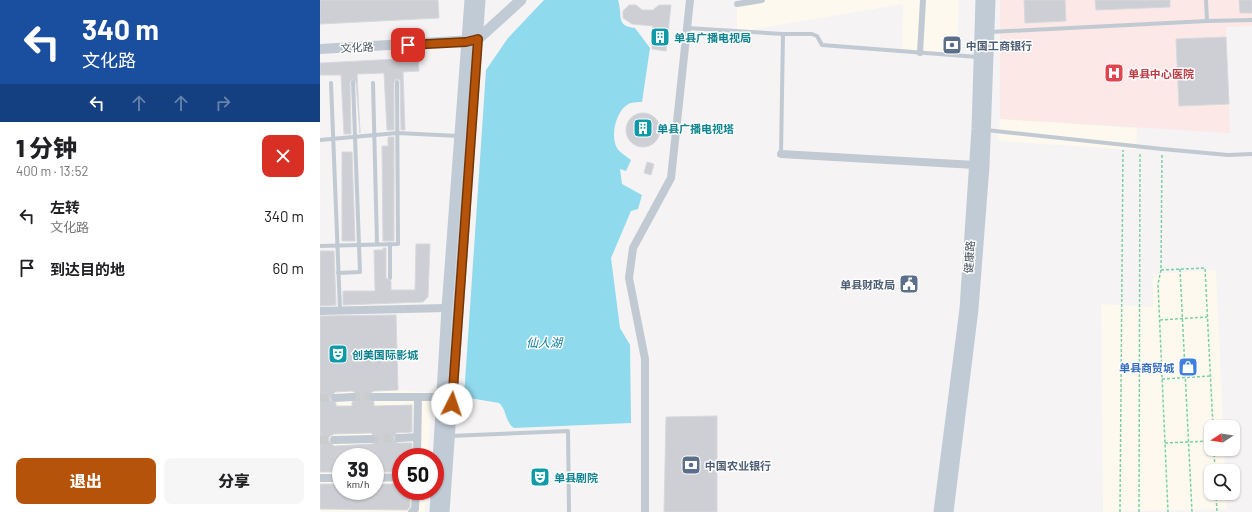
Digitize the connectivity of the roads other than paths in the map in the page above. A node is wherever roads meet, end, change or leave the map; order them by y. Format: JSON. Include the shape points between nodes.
{"nodes":[{"id":1,"x":470,"y":0,"type":"edge"},
{"id":2,"x":480,"y":0,"type":"edge"},
{"id":3,"x":521,"y":0,"type":"edge"},
{"id":4,"x":690,"y":0,"type":"edge"},
{"id":5,"x":762,"y":0,"type":"edge"},
{"id":6,"x":923,"y":0,"type":"edge"},
{"id":7,"x":981,"y":0,"type":"edge"},
{"id":8,"x":990,"y":0,"type":"edge"},
{"id":9,"x":1206,"y":0,"type":"edge"},
{"id":10,"x":737,"y":4,"type":"dead end"},
{"id":11,"x":1252,"y":20,"type":"edge"},
{"id":12,"x":1207,"y":21,"type":"junction"},
{"id":13,"x":687,"y":28,"type":"junction"},
{"id":14,"x":989,"y":32,"type":"junction"},
{"id":15,"x":783,"y":34,"type":"junction"},
{"id":16,"x":478,"y":39,"type":"junction"},
{"id":17,"x":466,"y":42,"type":"junction"},
{"id":18,"x":320,"y":49,"type":"edge"},
{"id":19,"x":920,"y":53,"type":"junction"},
{"id":20,"x":981,"y":57,"type":"junction"},
{"id":21,"x":353,"y":82,"type":"dead end"},
{"id":22,"x":398,"y":82,"type":"dead end"},
{"id":23,"x":331,"y":83,"type":"dead end"},
{"id":24,"x":373,"y":83,"type":"dead end"},
{"id":25,"x":986,"y":130,"type":"junction"},
{"id":26,"x":397,"y":132,"type":"junction"},
{"id":27,"x":375,"y":135,"type":"junction"},
{"id":28,"x":355,"y":136,"type":"junction"},
{"id":29,"x":460,"y":136,"type":"junction"},
{"id":30,"x":333,"y":139,"type":"junction"},
{"id":31,"x":320,"y":140,"type":"edge"},
{"id":32,"x":781,"y":154,"type":"joint"},
{"id":33,"x":1252,"y":154,"type":"edge"},
{"id":34,"x":975,"y":165,"type":"junction"},
{"id":35,"x":377,"y":244,"type":"junction"},
{"id":36,"x":390,"y":244,"type":"junction"},
{"id":37,"x":337,"y":245,"type":"junction"},
{"id":38,"x":358,"y":245,"type":"junction"},
{"id":39,"x":320,"y":246,"type":"edge"},
{"id":40,"x":338,"y":273,"type":"junction"},
{"id":41,"x":390,"y":278,"type":"dead end"},
{"id":42,"x":447,"y":308,"type":"junction"},
{"id":43,"x":320,"y":310,"type":"edge"},
{"id":44,"x":340,"y":310,"type":"junction"},
{"id":45,"x":352,"y":397,"type":"tunnel mouth"},
{"id":46,"x":374,"y":397,"type":"tunnel mouth"},
{"id":47,"x":418,"y":397,"type":"junction"},
{"id":48,"x":442,"y":397,"type":"junction"},
{"id":49,"x":335,"y":398,"type":"tunnel mouth"},
{"id":50,"x":449,"y":436,"type":"junction"},
{"id":51,"x":417,"y":437,"type":"junction"},
{"id":52,"x":399,"y":438,"type":"tunnel mouth"},
{"id":53,"x":371,"y":439,"type":"tunnel mouth"},
{"id":54,"x":334,"y":440,"type":"tunnel mouth"},
{"id":55,"x":417,"y":448,"type":"edge"},
{"id":56,"x":438,"y":448,"type":"edge"},
{"id":57,"x":320,"y":478,"type":"edge"},
{"id":58,"x":332,"y":478,"type":"edge"},
{"id":59,"x":416,"y":500,"type":"edge"},
{"id":60,"x":435,"y":500,"type":"edge"},
{"id":61,"x":412,"y":512,"type":"edge"},
{"id":62,"x":435,"y":512,"type":"edge"},
{"id":63,"x":444,"y":512,"type":"edge"},
{"id":64,"x":570,"y":512,"type":"edge"},
{"id":65,"x":644,"y":512,"type":"edge"},
{"id":66,"x":939,"y":512,"type":"edge"},
{"id":67,"x":948,"y":512,"type":"edge"}],
"edges":[{"from":1,"to":17,"type":"main road"},
{"from":2,"to":16,"type":"main road"},
{"from":3,"to":16,"type":"main road"},
{"from":4,"to":13,"type":"street"},
{"from":5,"to":10,"type":"street"},
{"from":6,"to":19,"type":"street"},
{"from":7,"to":20,"type":"main road","name":"健康路"},
{"from":8,"to":14,"type":"main road","name":"健康路"},
{"from":9,"to":12,"type":"lane"},
{"from":11,"to":12,"type":"lane"},
{"from":12,"to":14,"type":"lane"},
{"from":13,"to":15,"type":"lane"},
{"from":13,"to":65,"type":"street","via":[[671,178],[633,248],[629,278],[645,359]]},
{"from":14,"to":25,"type":"main road","name":"健康路"},
{"from":15,"to":19,"type":"lane","via":[[812,34],[817,36],[822,45]]},
{"from":15,"to":32,"type":"lane"},
{"from":16,"to":17,"type":"street","name":"文化路"},
{"from":16,"to":50,"type":"main road"},
{"from":17,"to":18,"type":"street","name":"文化路"},
{"from":17,"to":29,"type":"main road"},
{"from":19,"to":20,"type":"lane"},
{"from":20,"to":34,"type":"main road","name":"健康路"},
{"from":21,"to":28,"type":"lane"},
{"from":22,"to":26,"type":"lane"},
{"from":23,"to":30,"type":"lane"},
{"from":24,"to":27,"type":"lane"},
{"from":25,"to":33,"type":"lane","via":[[1228,155]]},
{"from":25,"to":67,"type":"main road","name":"健康路","via":[[973,309]]},
{"from":26,"to":27,"type":"lane"},
{"from":26,"to":29,"type":"lane"},
{"from":26,"to":36,"type":"lane","via":[[398,244]]},
{"from":27,"to":28,"type":"lane"},
{"from":27,"to":35,"type":"lane"},
{"from":28,"to":30,"type":"lane"},
{"from":28,"to":38,"type":"lane"},
{"from":29,"to":42,"type":"main road"},
{"from":30,"to":31,"type":"lane"},
{"from":30,"to":37,"type":"lane"},
{"from":32,"to":34,"type":"street"},
{"from":34,"to":66,"type":"main road","name":"健康路","via":[[965,309]]},
{"from":35,"to":36,"type":"lane"},
{"from":35,"to":38,"type":"lane"},
{"from":36,"to":41,"type":"lane"},
{"from":37,"to":38,"type":"lane"},
{"from":37,"to":39,"type":"lane"},
{"from":37,"to":40,"type":"lane"},
{"from":38,"to":40,"type":"lane","via":[[360,272]]},
{"from":40,"to":44,"type":"lane"},
{"from":42,"to":44,"type":"street"},
{"from":42,"to":48,"type":"main road"},
{"from":43,"to":44,"type":"street"},
{"from":45,"to":49,"type":"street"},
{"from":46,"to":47,"type":"street"},
{"from":47,"to":48,"type":"street"},
{"from":47,"to":51,"type":"street"},
{"from":48,"to":56,"type":"main road"},
{"from":50,"to":63,"type":"main road"},
{"from":50,"to":64,"type":"lane","via":[[568,431]]},
{"from":51,"to":52,"type":"street"},
{"from":51,"to":55,"type":"street"},
{"from":53,"to":54,"type":"street"},
{"from":57,"to":58,"type":"street"},
{"from":59,"to":61,"type":"street","via":[[415,509]]},
{"from":60,"to":62,"type":"main road"}]}
